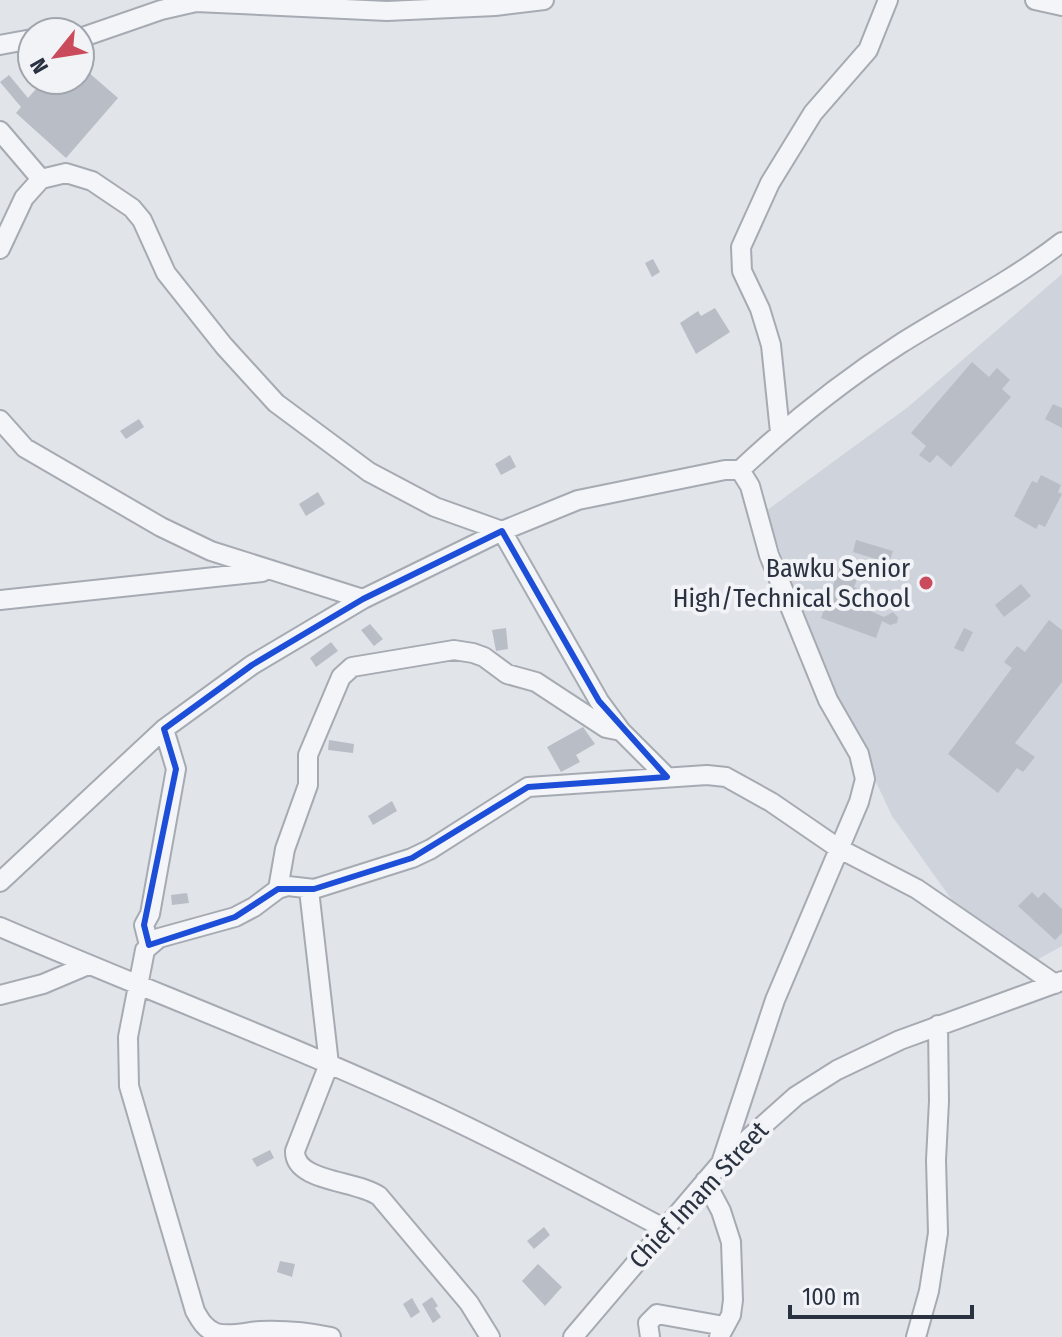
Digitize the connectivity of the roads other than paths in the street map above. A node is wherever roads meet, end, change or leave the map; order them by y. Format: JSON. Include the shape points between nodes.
{"nodes":[{"id":1,"x":544,"y":0,"type":"edge"},
{"id":2,"x":888,"y":0,"type":"edge"},
{"id":3,"x":1035,"y":0,"type":"edge"},
{"id":4,"x":1062,"y":6,"type":"edge"},
{"id":5,"x":96,"y":32,"type":"edge"},
{"id":6,"x":0,"y":131,"type":"edge"},
{"id":7,"x":41,"y":179,"type":"junction"},
{"id":8,"x":1062,"y":242,"type":"edge"},
{"id":9,"x":0,"y":249,"type":"edge"},
{"id":10,"x":0,"y":420,"type":"edge"},
{"id":11,"x":780,"y":432,"type":"junction"},
{"id":12,"x":740,"y":470,"type":"junction"},
{"id":13,"x":502,"y":531,"type":"junction"},
{"id":14,"x":269,"y":571,"type":"junction"},
{"id":15,"x":363,"y":599,"type":"junction"},
{"id":16,"x":0,"y":600,"type":"edge"},
{"id":17,"x":164,"y":729,"type":"junction"},
{"id":18,"x":621,"y":731,"type":"junction"},
{"id":19,"x":667,"y":777,"type":"junction"},
{"id":20,"x":838,"y":848,"type":"junction"},
{"id":21,"x":0,"y":882,"type":"edge"},
{"id":22,"x":278,"y":889,"type":"junction"},
{"id":23,"x":309,"y":890,"type":"junction"},
{"id":24,"x":0,"y":927,"type":"edge"},
{"id":25,"x":149,"y":945,"type":"junction"},
{"id":26,"x":88,"y":965,"type":"junction"},
{"id":27,"x":1059,"y":983,"type":"edge"},
{"id":28,"x":137,"y":986,"type":"junction"},
{"id":29,"x":0,"y":995,"type":"edge"},
{"id":30,"x":938,"y":1025,"type":"junction"},
{"id":31,"x":329,"y":1064,"type":"junction"},
{"id":32,"x":721,"y":1163,"type":"junction"},
{"id":33,"x":705,"y":1181,"type":"junction"},
{"id":34,"x":665,"y":1229,"type":"junction"},
{"id":35,"x":195,"y":1311,"type":"junction"},
{"id":36,"x":722,"y":1331,"type":"edge"},
{"id":37,"x":192,"y":1337,"type":"edge"},
{"id":38,"x":331,"y":1337,"type":"edge"},
{"id":39,"x":490,"y":1337,"type":"edge"},
{"id":40,"x":573,"y":1337,"type":"edge"},
{"id":41,"x":650,"y":1337,"type":"edge"},
{"id":42,"x":916,"y":1337,"type":"edge"}],
"edges":[{"from":1,"to":5,"type":"street","via":[[387,11],[196,2]]},
{"from":2,"to":11,"type":"street","via":[[868,50],[813,113],[770,183],[741,247],[742,271],[771,345]]},
{"from":3,"to":4,"type":"street"},
{"from":6,"to":7,"type":"street"},
{"from":7,"to":9,"type":"street","via":[[24,198]]},
{"from":7,"to":13,"type":"street","via":[[66,173],[92,181],[132,208],[166,273],[276,403],[369,472],[435,507]]},
{"from":8,"to":11,"type":"street","via":[[897,347]]},
{"from":10,"to":14,"type":"street","via":[[25,448],[161,527]]},
{"from":11,"to":12,"type":"street"},
{"from":12,"to":13,"type":"street","via":[[578,500]]},
{"from":12,"to":20,"type":"street","via":[[828,700],[859,754],[865,779]]},
{"from":13,"to":15,"type":"street"},
{"from":13,"to":18,"type":"street","via":[[583,675]]},
{"from":14,"to":15,"type":"street"},
{"from":14,"to":16,"type":"street"},
{"from":15,"to":17,"type":"street","via":[[252,665]]},
{"from":17,"to":21,"type":"street"},
{"from":17,"to":25,"type":"street","via":[[176,769],[144,925]]},
{"from":18,"to":19,"type":"street"},
{"from":18,"to":22,"type":"street","via":[[606,728],[536,682],[507,674],[473,653],[454,650],[352,667],[341,677],[308,755],[308,785],[285,849]]},
{"from":19,"to":20,"type":"street","via":[[732,779]]},
{"from":19,"to":23,"type":"street","via":[[528,787],[431,849]]},
{"from":20,"to":27,"type":"street","via":[[917,889]]},
{"from":20,"to":32,"type":"street","via":[[775,1000]]},
{"from":22,"to":23,"type":"street"},
{"from":22,"to":25,"type":"street","via":[[235,917]]},
{"from":23,"to":31,"type":"street"},
{"from":24,"to":26,"type":"street"},
{"from":25,"to":28,"type":"street"},
{"from":26,"to":28,"type":"street"},
{"from":26,"to":29,"type":"street"},
{"from":27,"to":30,"type":"street","name":"Chief Imam Street"},
{"from":28,"to":31,"type":"street"},
{"from":28,"to":35,"type":"street","via":[[128,1037],[129,1086]]},
{"from":30,"to":32,"type":"street","name":"Chief Imam Street","via":[[818,1080]]},
{"from":30,"to":42,"type":"street","via":[[938,1233]]},
{"from":31,"to":34,"type":"street","via":[[536,1160]]},
{"from":31,"to":39,"type":"street","via":[[295,1151],[297,1162],[306,1172],[379,1196],[469,1303]]},
{"from":32,"to":33,"type":"street","name":"Chief Imam Street"},
{"from":33,"to":34,"type":"street","name":"Chief Imam Street"},
{"from":33,"to":36,"type":"street","via":[[731,1242],[733,1300]]},
{"from":34,"to":40,"type":"street","name":"Chief Imam Street"},
{"from":35,"to":37,"type":"street"},
{"from":35,"to":38,"type":"street","via":[[203,1325],[225,1335],[295,1331]]},
{"from":36,"to":41,"type":"street","via":[[657,1314],[648,1323]]}]}
